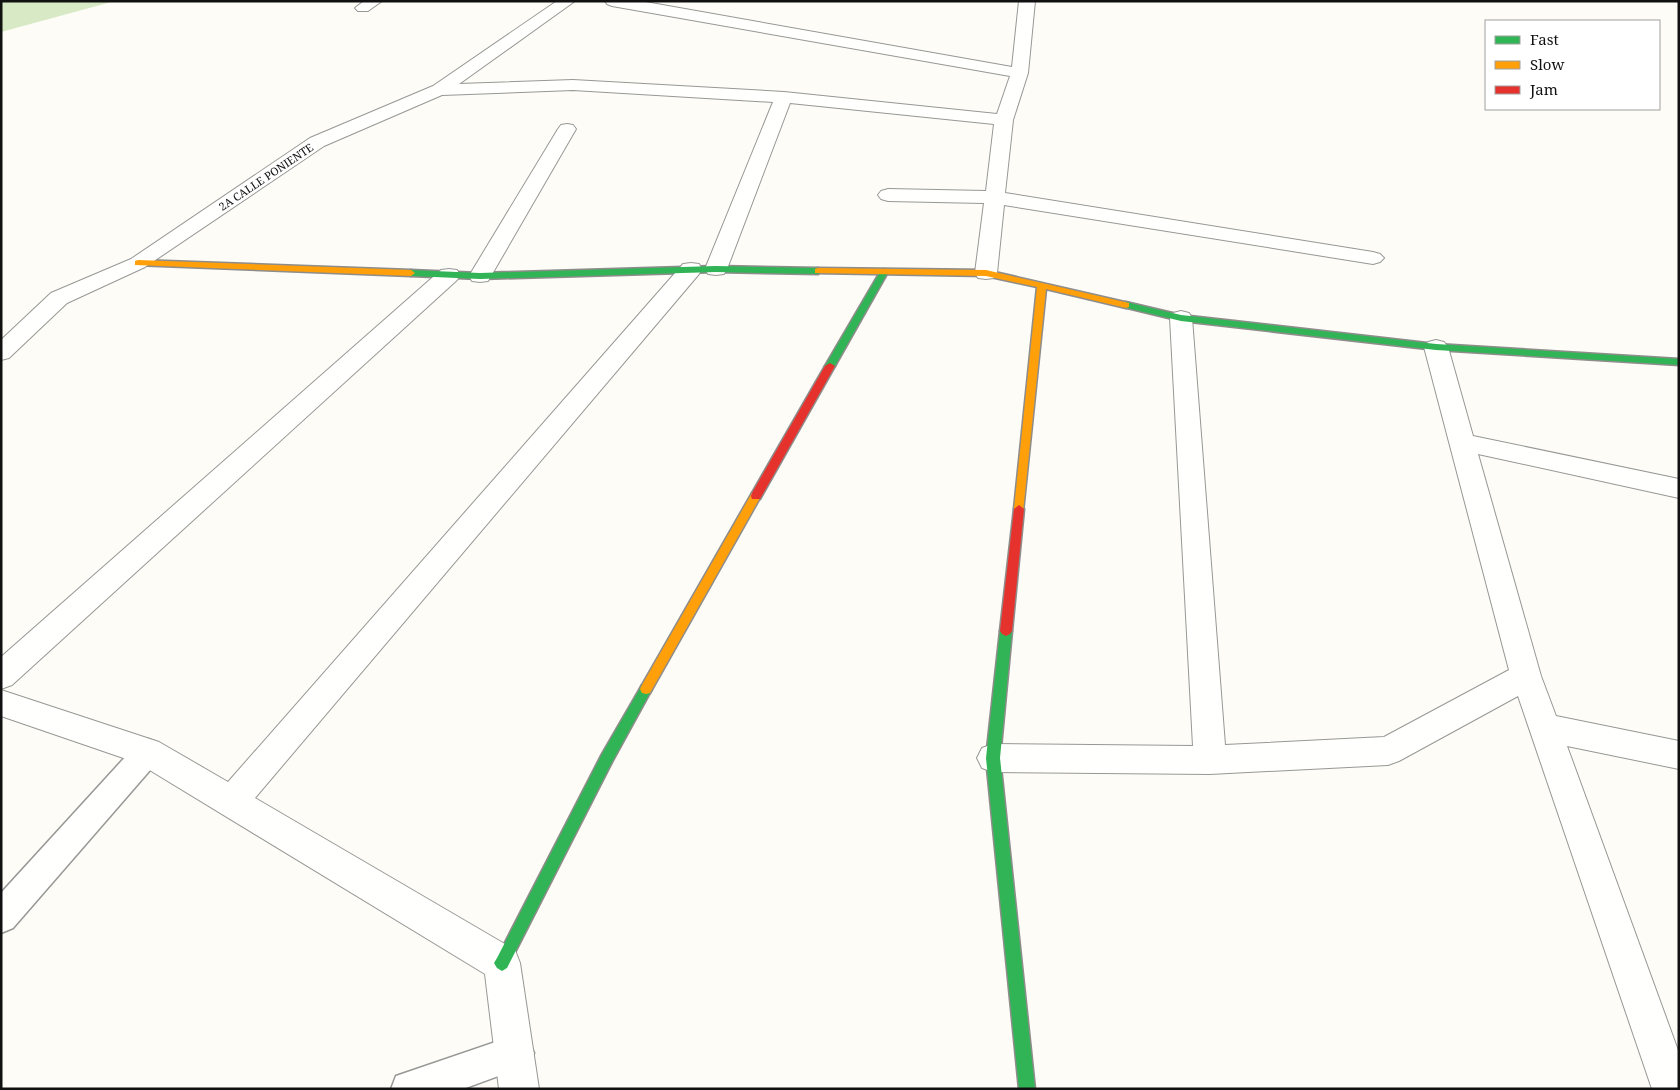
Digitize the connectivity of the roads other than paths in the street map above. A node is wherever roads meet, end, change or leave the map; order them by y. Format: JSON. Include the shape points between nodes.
{"nodes":[{"id":1,"x":568,"y":1,"type":"edge"},
{"id":2,"x":612,"y":1,"type":"edge"},
{"id":3,"x":1027,"y":1,"type":"edge"},
{"id":4,"x":1020,"y":73,"type":"junction"},
{"id":5,"x":440,"y":90,"type":"junction"},
{"id":6,"x":784,"y":98,"type":"junction"},
{"id":7,"x":1004,"y":120,"type":"junction"},
{"id":8,"x":567,"y":129,"type":"dead end"},
{"id":9,"x":888,"y":195,"type":"dead end"},
{"id":10,"x":993,"y":197,"type":"junction"},
{"id":11,"x":1373,"y":258,"type":"dead end"},
{"id":12,"x":138,"y":263,"type":"junction"},
{"id":13,"x":704,"y":269,"type":"junction"},
{"id":14,"x":884,"y":272,"type":"junction"},
{"id":15,"x":986,"y":273,"type":"junction"},
{"id":16,"x":449,"y":275,"type":"junction"},
{"id":17,"x":480,"y":276,"type":"junction"},
{"id":18,"x":1042,"y":285,"type":"junction"},
{"id":19,"x":1181,"y":318,"type":"junction"},
{"id":20,"x":1436,"y":347,"type":"junction"},
{"id":21,"x":1,"y":353,"type":"edge"},
{"id":22,"x":1679,"y":362,"type":"edge"},
{"id":23,"x":1462,"y":442,"type":"junction"},
{"id":24,"x":1679,"y":489,"type":"edge"},
{"id":25,"x":1,"y":676,"type":"edge"},
{"id":26,"x":1526,"y":676,"type":"junction"},
{"id":27,"x":1,"y":704,"type":"edge"},
{"id":28,"x":1544,"y":728,"type":"junction"},
{"id":29,"x":148,"y":752,"type":"junction"},
{"id":30,"x":1679,"y":755,"type":"edge"},
{"id":31,"x":993,"y":758,"type":"junction"},
{"id":32,"x":1210,"y":760,"type":"junction"},
{"id":33,"x":231,"y":802,"type":"junction"},
{"id":34,"x":1,"y":917,"type":"edge"},
{"id":35,"x":502,"y":963,"type":"junction"},
{"id":36,"x":518,"y":1071,"type":"edge"},
{"id":37,"x":409,"y":1089,"type":"edge"},
{"id":38,"x":1027,"y":1089,"type":"edge"},
{"id":39,"x":1672,"y":1089,"type":"edge"}],
"edges":[{"from":1,"to":5,"type":"street","name":"2A CALLE PONIENTE"},
{"from":2,"to":4,"type":"street"},
{"from":3,"to":4,"type":"street"},
{"from":4,"to":7,"type":"street"},
{"from":5,"to":6,"type":"street","via":[[573,85]]},
{"from":5,"to":12,"type":"street","name":"2A CALLE PONIENTE","via":[[317,142]]},
{"from":6,"to":7,"type":"street"},
{"from":6,"to":13,"type":"street"},
{"from":7,"to":10,"type":"street"},
{"from":8,"to":17,"type":"street"},
{"from":9,"to":10,"type":"street"},
{"from":10,"to":11,"type":"street"},
{"from":10,"to":15,"type":"street"},
{"from":12,"to":16,"type":"street"},
{"from":12,"to":21,"type":"street","name":"2A CALLE PONIENTE","via":[[59,298]]},
{"from":13,"to":14,"type":"street"},
{"from":13,"to":17,"type":"street"},
{"from":13,"to":33,"type":"street"},
{"from":14,"to":15,"type":"street"},
{"from":14,"to":35,"type":"street","via":[[608,758]]},
{"from":15,"to":18,"type":"street"},
{"from":16,"to":17,"type":"street"},
{"from":16,"to":25,"type":"street"},
{"from":18,"to":19,"type":"street"},
{"from":18,"to":31,"type":"street"},
{"from":19,"to":20,"type":"street"},
{"from":19,"to":32,"type":"street"},
{"from":20,"to":22,"type":"street"},
{"from":20,"to":23,"type":"street"},
{"from":23,"to":24,"type":"street"},
{"from":23,"to":26,"type":"street"},
{"from":26,"to":28,"type":"street"},
{"from":26,"to":32,"type":"street","via":[[1388,751]]},
{"from":27,"to":29,"type":"street"},
{"from":28,"to":30,"type":"street"},
{"from":28,"to":39,"type":"street"},
{"from":29,"to":33,"type":"street"},
{"from":29,"to":34,"type":"lane"},
{"from":31,"to":32,"type":"street"},
{"from":31,"to":38,"type":"street"},
{"from":33,"to":35,"type":"street"},
{"from":35,"to":36,"type":"street"},
{"from":36,"to":37,"type":"lane"}]}
